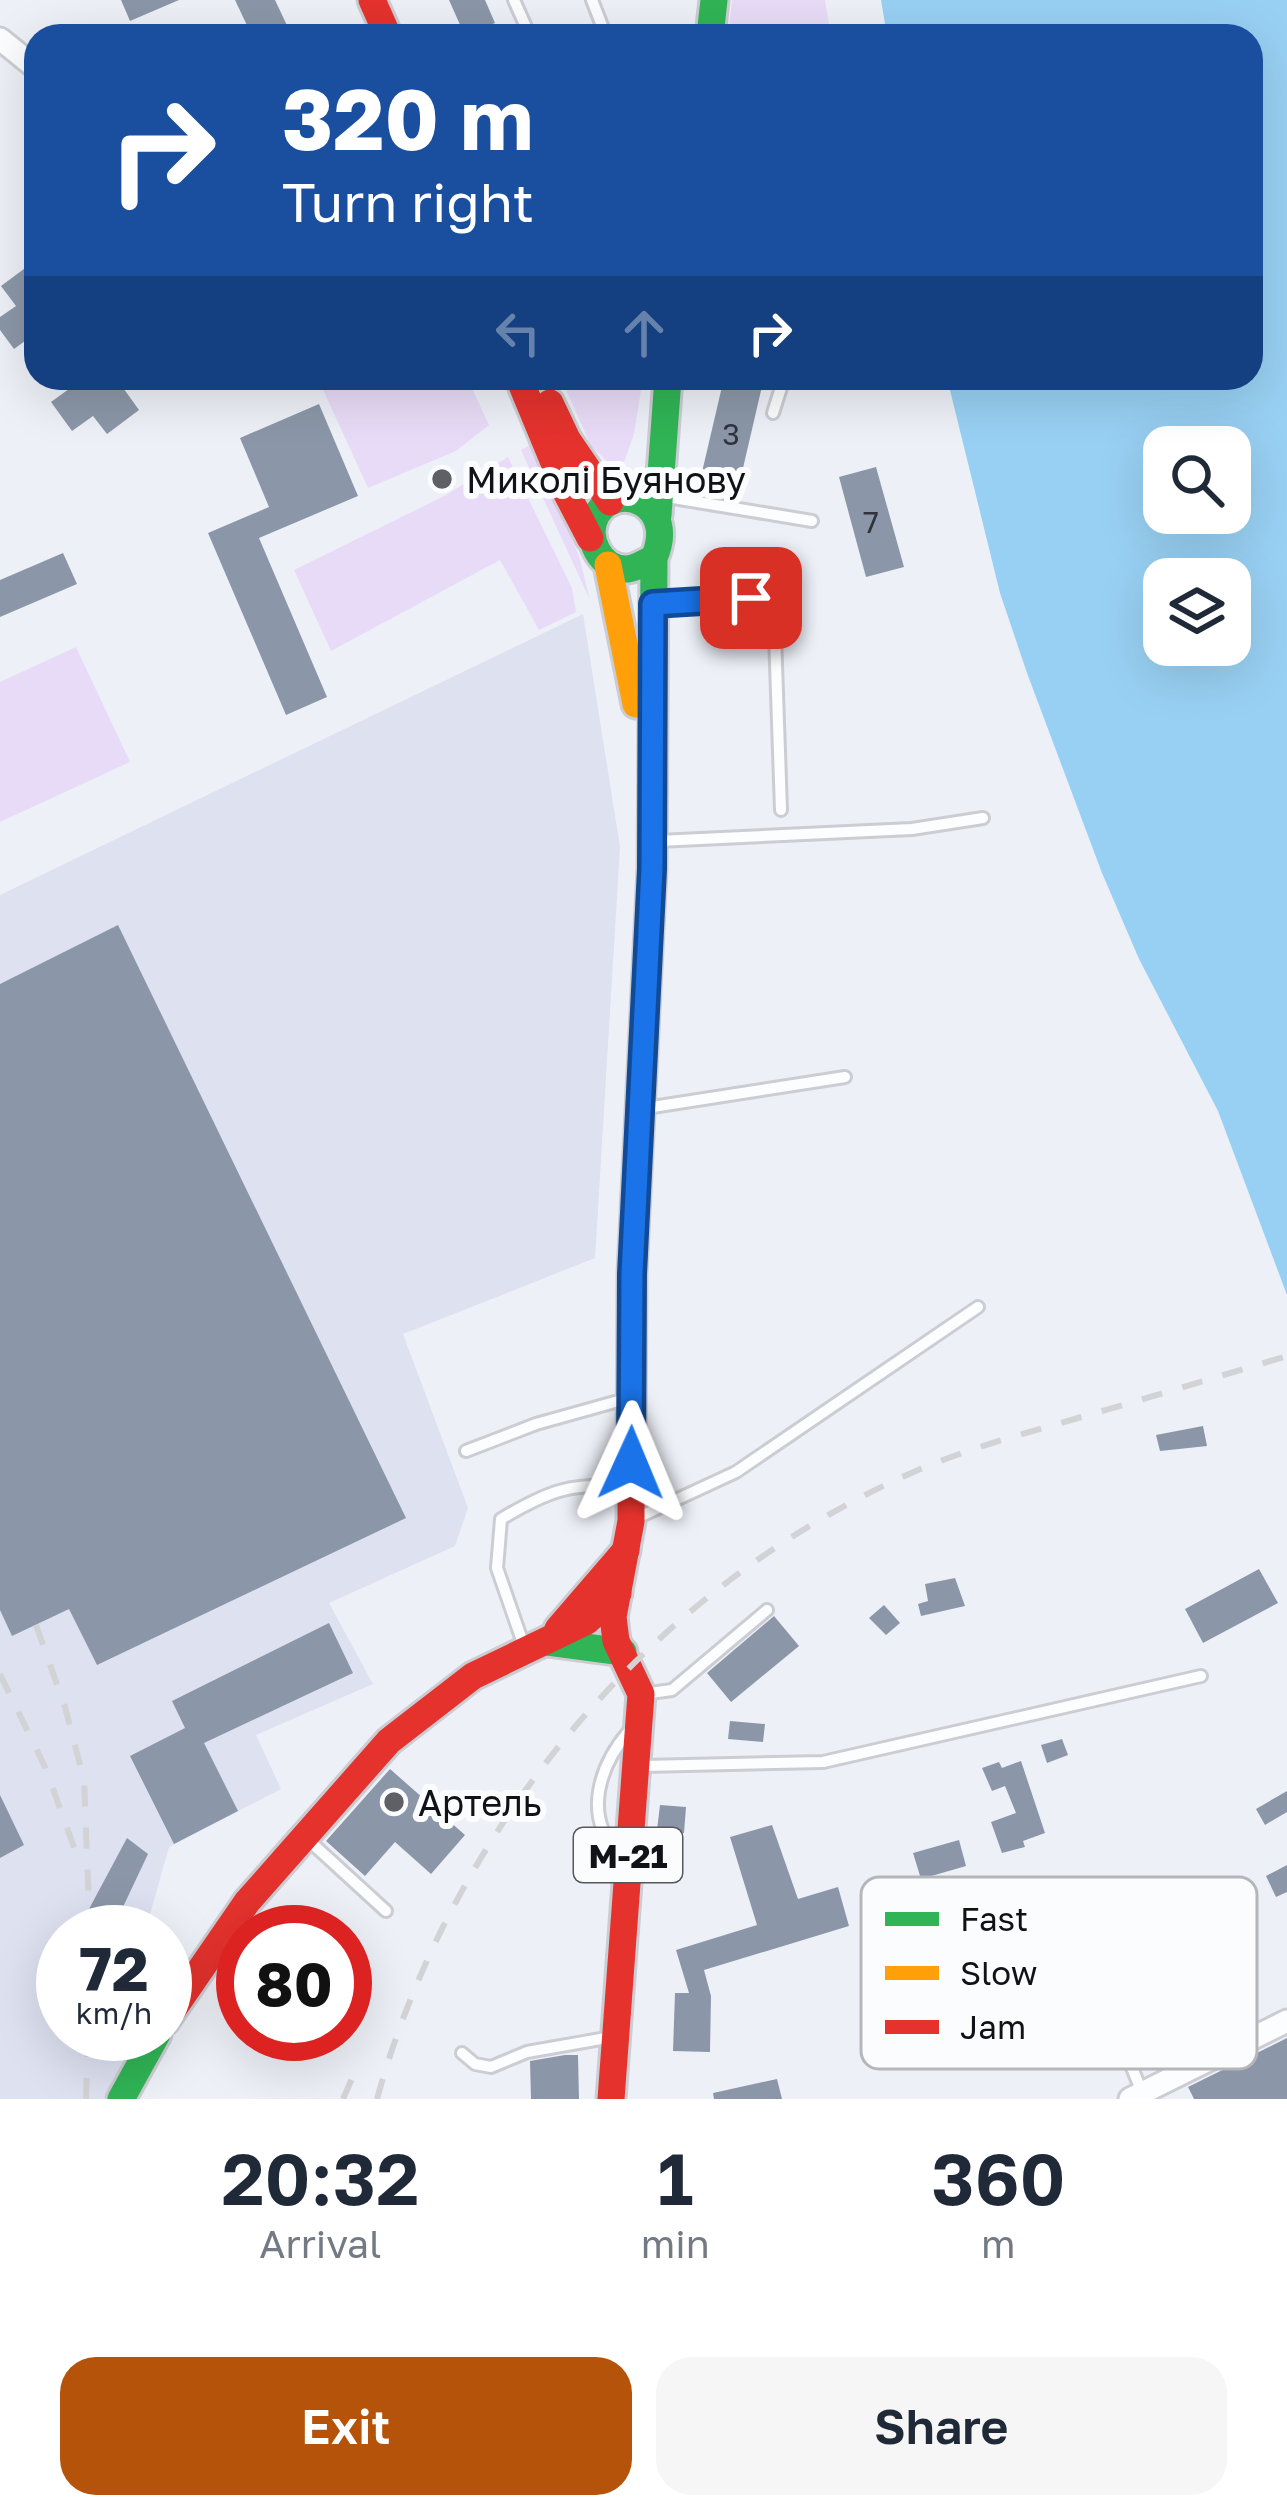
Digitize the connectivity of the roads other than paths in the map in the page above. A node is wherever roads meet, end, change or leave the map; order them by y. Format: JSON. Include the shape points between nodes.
{"nodes":[{"id":1,"x":0,"y":39,"type":"edge"},
{"id":2,"x":24,"y":58,"type":"edge"},
{"id":3,"x":524,"y":390,"type":"edge"},
{"id":4,"x":544,"y":390,"type":"edge"},
{"id":5,"x":667,"y":390,"type":"edge"},
{"id":6,"x":780,"y":390,"type":"edge"},
{"id":7,"x":773,"y":413,"type":"dead end"},
{"id":8,"x":663,"y":425,"type":"junction"},
{"id":9,"x":613,"y":501,"type":"junction"},
{"id":10,"x":659,"y":506,"type":"junction"},
{"id":11,"x":812,"y":521,"type":"dead end"},
{"id":12,"x":590,"y":538,"type":"junction"},
{"id":13,"x":654,"y":558,"type":"junction"},
{"id":14,"x":608,"y":565,"type":"junction"},
{"id":15,"x":653,"y":604,"type":"junction"},
{"id":16,"x":650,"y":773,"type":"junction"},
{"id":17,"x":781,"y":810,"type":"dead end"},
{"id":18,"x":983,"y":818,"type":"dead end"},
{"id":19,"x":651,"y":842,"type":"junction"},
{"id":20,"x":844,"y":1077,"type":"dead end"},
{"id":21,"x":641,"y":1109,"type":"junction"},
{"id":22,"x":978,"y":1307,"type":"dead end"},
{"id":23,"x":631,"y":1398,"type":"junction"},
{"id":24,"x":466,"y":1451,"type":"dead end"},
{"id":25,"x":631,"y":1487,"type":"junction"},
{"id":26,"x":631,"y":1521,"type":"junction"},
{"id":27,"x":626,"y":1550,"type":"junction"},
{"id":28,"x":616,"y":1605,"type":"junction"},
{"id":29,"x":767,"y":1610,"type":"dead end"},
{"id":30,"x":537,"y":1647,"type":"junction"},
{"id":31,"x":623,"y":1652,"type":"junction"},
{"id":32,"x":1201,"y":1676,"type":"dead end"},
{"id":33,"x":640,"y":1707,"type":"junction"},
{"id":34,"x":634,"y":1766,"type":"junction"},
{"id":35,"x":304,"y":1836,"type":"junction"},
{"id":36,"x":627,"y":1861,"type":"junction"},
{"id":37,"x":386,"y":1911,"type":"dead end"},
{"id":38,"x":192,"y":1982,"type":"edge"},
{"id":39,"x":1287,"y":2021,"type":"edge"},
{"id":40,"x":615,"y":2036,"type":"junction"},
{"id":41,"x":1257,"y":2038,"type":"edge"},
{"id":42,"x":461,"y":2054,"type":"dead end"},
{"id":43,"x":142,"y":2061,"type":"edge"},
{"id":44,"x":1203,"y":2069,"type":"edge"},
{"id":45,"x":1136,"y":2097,"type":"edge"},
{"id":46,"x":121,"y":2099,"type":"edge"},
{"id":47,"x":610,"y":2099,"type":"edge"}],
"edges":[{"from":1,"to":2,"type":"street"},
{"from":3,"to":12,"type":"main road"},
{"from":4,"to":9,"type":"main road","via":[[567,439]]},
{"from":5,"to":8,"type":"main road","number":"М-21"},
{"from":6,"to":7,"type":"lane"},
{"from":8,"to":9,"type":"main road","number":"М-21"},
{"from":8,"to":10,"type":"main road","number":"М-21"},
{"from":9,"to":10,"type":"main road"},
{"from":9,"to":12,"type":"main road","number":"М-21","via":[[592,523]]},
{"from":10,"to":11,"type":"lane"},
{"from":10,"to":13,"type":"main road","number":"М-21"},
{"from":12,"to":14,"type":"main road","number":"М-21"},
{"from":13,"to":14,"type":"main road","via":[[626,571]]},
{"from":13,"to":15,"type":"main road","number":"М-21"},
{"from":14,"to":16,"type":"main road","number":"М-21"},
{"from":15,"to":16,"type":"main road","number":"М-21"},
{"from":15,"to":17,"type":"lane","via":[[751,598],[774,605]]},
{"from":16,"to":19,"type":"main road","number":"М-21"},
{"from":18,"to":19,"type":"lane"},
{"from":19,"to":21,"type":"main road","number":"М-21"},
{"from":20,"to":21,"type":"lane"},
{"from":21,"to":23,"type":"main road","number":"М-21"},
{"from":22,"to":26,"type":"lane","via":[[736,1472]]},
{"from":23,"to":24,"type":"lane"},
{"from":23,"to":25,"type":"main road","number":"М-21"},
{"from":25,"to":26,"type":"main road","number":"М-21"},
{"from":25,"to":30,"type":"lane","via":[[549,1491],[501,1519],[497,1568]]},
{"from":26,"to":27,"type":"main road","number":"М-21"},
{"from":27,"to":28,"type":"main road","number":"М-21"},
{"from":27,"to":30,"type":"main road"},
{"from":28,"to":30,"type":"main road"},
{"from":28,"to":31,"type":"main road","number":"М-21"},
{"from":29,"to":33,"type":"lane"},
{"from":30,"to":31,"type":"main road"},
{"from":30,"to":35,"type":"main road","via":[[473,1676],[389,1741]]},
{"from":31,"to":33,"type":"main road","number":"М-21"},
{"from":32,"to":34,"type":"lane","via":[[823,1762]]},
{"from":33,"to":34,"type":"main road","number":"М-21"},
{"from":33,"to":36,"type":"lane","via":[[597,1786],[603,1838]]},
{"from":34,"to":36,"type":"main road","number":"М-21"},
{"from":35,"to":37,"type":"lane"},
{"from":35,"to":38,"type":"main road"},
{"from":36,"to":40,"type":"main road","number":"М-21"},
{"from":39,"to":41,"type":"street"},
{"from":40,"to":42,"type":"lane","via":[[490,2067]]},
{"from":40,"to":47,"type":"main road","number":"М-21"},
{"from":43,"to":46,"type":"main road"},
{"from":44,"to":45,"type":"street"}]}
